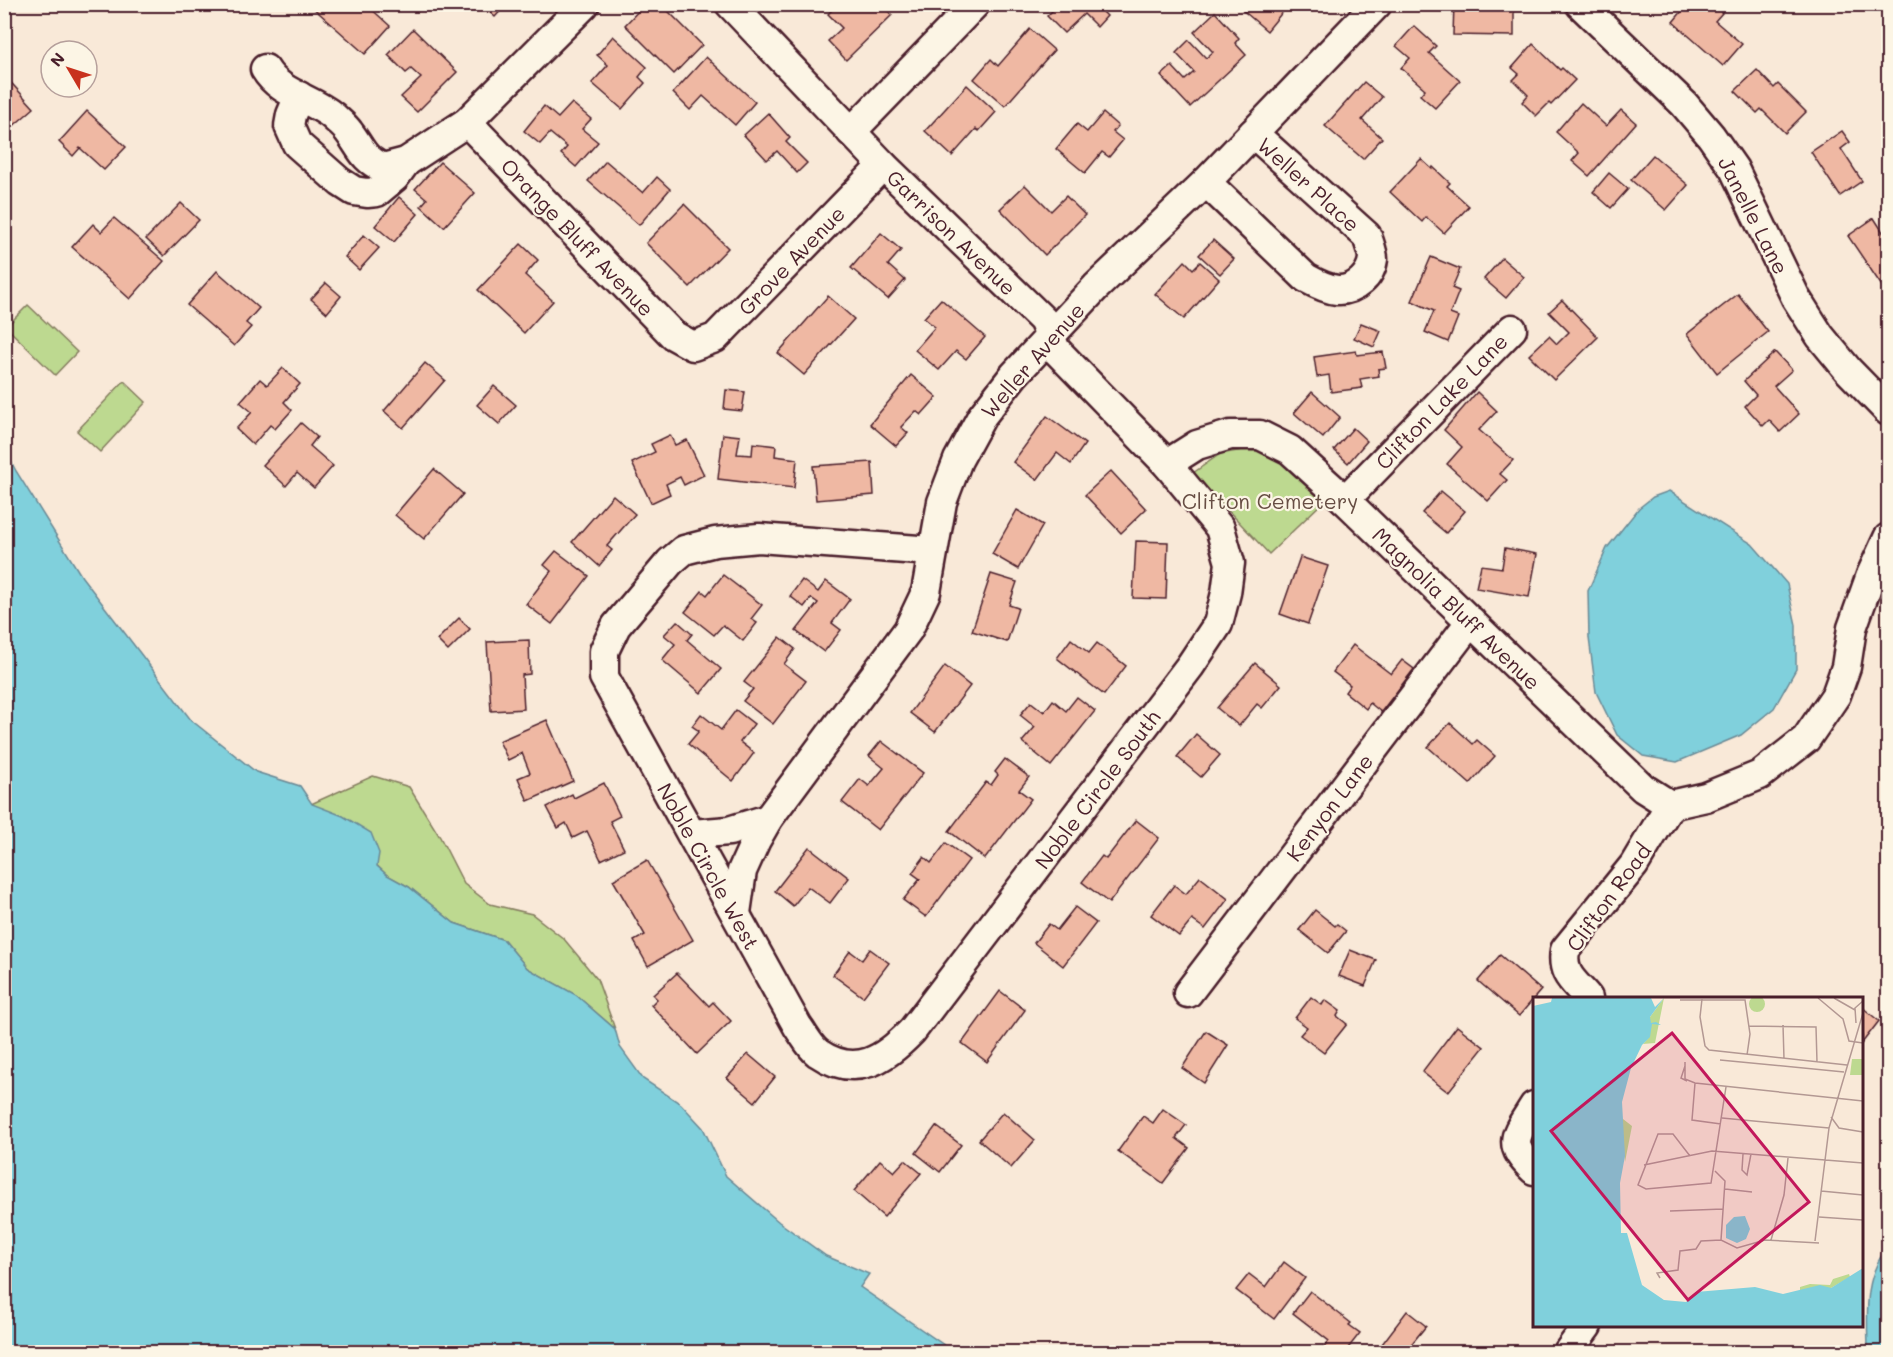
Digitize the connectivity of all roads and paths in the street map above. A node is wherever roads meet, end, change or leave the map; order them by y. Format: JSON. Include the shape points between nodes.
{"nodes":[{"id":1,"x":585,"y":4,"type":"edge"},
{"id":2,"x":730,"y":4,"type":"edge"},
{"id":3,"x":975,"y":4,"type":"edge"},
{"id":4,"x":1377,"y":4,"type":"edge"},
{"id":5,"x":1580,"y":4,"type":"edge"},
{"id":6,"x":265,"y":69,"type":"dead end"},
{"id":7,"x":299,"y":96,"type":"junction"},
{"id":8,"x":467,"y":122,"type":"junction"},
{"id":9,"x":851,"y":132,"type":"junction"},
{"id":10,"x":1253,"y":133,"type":"junction"},
{"id":11,"x":406,"y":162,"type":"junction"},
{"id":12,"x":883,"y":165,"type":"junction"},
{"id":13,"x":1206,"y":182,"type":"junction"},
{"id":14,"x":1512,"y":329,"type":"dead end"},
{"id":15,"x":1049,"y":337,"type":"junction"},
{"id":16,"x":693,"y":346,"type":"joint"},
{"id":17,"x":1888,"y":411,"type":"edge"},
{"id":18,"x":1167,"y":464,"type":"junction"},
{"id":19,"x":1345,"y":500,"type":"junction"},
{"id":20,"x":1888,"y":537,"type":"edge"},
{"id":21,"x":932,"y":552,"type":"junction"},
{"id":22,"x":1476,"y":626,"type":"junction"},
{"id":23,"x":1670,"y":806,"type":"junction"},
{"id":24,"x":768,"y":819,"type":"junction"},
{"id":25,"x":692,"y":834,"type":"junction"},
{"id":26,"x":736,"y":913,"type":"junction"},
{"id":27,"x":1196,"y":997,"type":"dead end"},
{"id":28,"x":1586,"y":997,"type":"edge"},
{"id":29,"x":842,"y":1064,"type":"joint"},
{"id":30,"x":1533,"y":1108,"type":"edge"},
{"id":31,"x":1533,"y":1169,"type":"edge"},
{"id":32,"x":1586,"y":1327,"type":"edge"},
{"id":33,"x":1568,"y":1353,"type":"edge"}],
"edges":[{"from":1,"to":8,"type":"street"},
{"from":2,"to":9,"type":"street","name":"Garrison Avenue"},
{"from":3,"to":9,"type":"street"},
{"from":4,"to":10,"type":"street","name":"Weller Avenue"},
{"from":5,"to":17,"type":"street","name":"Janelle Lane","via":[[1684,104],[1711,136],[1734,169],[1796,298],[1820,336]]},
{"from":6,"to":7,"type":"street","via":[[277,84]]},
{"from":7,"to":11,"type":"street","via":[[331,114],[372,163],[383,168]]},
{"from":7,"to":11,"type":"street","via":[[289,126],[297,144],[354,191],[377,192]]},
{"from":8,"to":11,"type":"street"},
{"from":8,"to":16,"type":"street","name":"Orange Bluff Avenue","via":[[673,335]]},
{"from":9,"to":12,"type":"street","name":"Garrison Avenue"},
{"from":10,"to":13,"type":"street","name":"Weller Avenue"},
{"from":10,"to":13,"type":"street","name":"Weller Place","via":[[1367,236],[1373,257],[1370,273],[1355,286],[1339,290],[1306,278]]},
{"from":12,"to":15,"type":"street","name":"Garrison Avenue","via":[[1043,320]]},
{"from":12,"to":16,"type":"street","name":"Grove Avenue","via":[[715,338]]},
{"from":13,"to":15,"type":"street","name":"Weller Avenue"},
{"from":14,"to":19,"type":"street","name":"Clifton Lake Lane"},
{"from":15,"to":18,"type":"street","name":"Garrison Avenue","via":[[1056,351]]},
{"from":15,"to":21,"type":"street","name":"Weller Avenue","via":[[982,416],[958,460],[942,502]]},
{"from":18,"to":19,"type":"street","name":"Magnolia Bluff Avenue","via":[[1197,445],[1230,435],[1260,435],[1290,450]]},
{"from":18,"to":29,"type":"street","name":"Noble Circle South","via":[[1220,528],[1230,563],[1218,624],[912,1031],[894,1050],[869,1064]]},
{"from":19,"to":22,"type":"street","name":"Magnolia Bluff Avenue"},
{"from":20,"to":23,"type":"street","via":[[1852,628],[1846,667],[1836,695],[1806,739],[1760,775],[1706,797]]},
{"from":21,"to":24,"type":"street","name":"Weller Avenue","via":[[926,592],[908,630]]},
{"from":21,"to":25,"type":"street","name":"Noble Circle West","via":[[759,538],[715,542],[684,550],[670,562],[616,626],[604,651],[604,677]]},
{"from":22,"to":23,"type":"street","name":"Magnolia Bluff Avenue","via":[[1643,788]]},
{"from":22,"to":27,"type":"street"},
{"from":23,"to":28,"type":"street","name":"Clifton Road","via":[[1634,865],[1565,951],[1563,963],[1568,975]]},
{"from":24,"to":25,"type":"street","via":[[729,831]]},
{"from":24,"to":26,"type":"street","name":"Weller Avenue","via":[[742,871]]},
{"from":25,"to":26,"type":"street","name":"Noble Circle West"},
{"from":26,"to":29,"type":"street","name":"Noble Circle West","via":[[798,1028],[817,1052]]},
{"from":30,"to":31,"type":"street","via":[[1515,1143],[1522,1159]]},
{"from":32,"to":33,"type":"street"}]}
